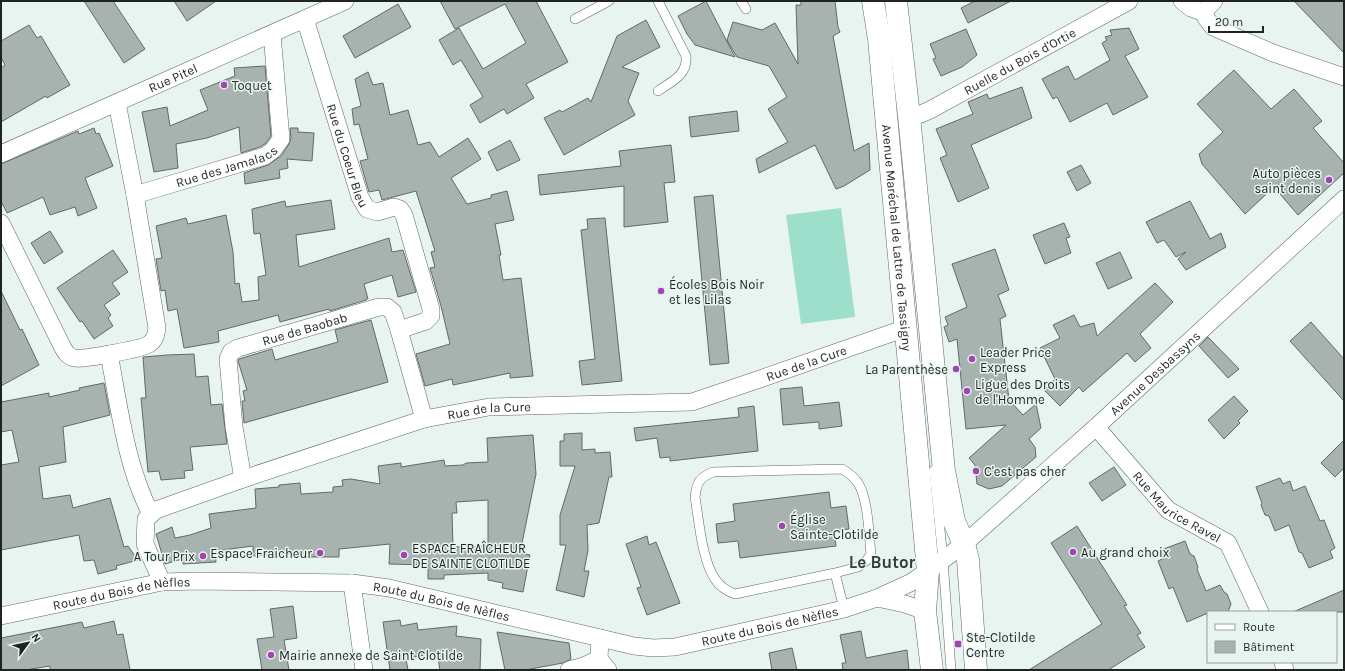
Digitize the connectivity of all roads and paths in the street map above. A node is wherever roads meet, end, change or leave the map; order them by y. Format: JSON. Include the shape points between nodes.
{"nodes":[{"id":1,"x":345,"y":1,"type":"edge"},
{"id":2,"x":609,"y":1,"type":"edge"},
{"id":3,"x":658,"y":1,"type":"edge"},
{"id":4,"x":873,"y":1,"type":"edge"},
{"id":5,"x":896,"y":1,"type":"edge"},
{"id":6,"x":1128,"y":1,"type":"edge"},
{"id":7,"x":1182,"y":1,"type":"edge"},
{"id":8,"x":1210,"y":7,"type":"edge"},
{"id":9,"x":305,"y":19,"type":"junction"},
{"id":10,"x":575,"y":19,"type":"dead end"},
{"id":11,"x":272,"y":34,"type":"junction"},
{"id":12,"x":1344,"y":77,"type":"edge"},
{"id":13,"x":658,"y":91,"type":"dead end"},
{"id":14,"x":117,"y":103,"type":"junction"},
{"id":15,"x":909,"y":116,"type":"junction"},
{"id":16,"x":1,"y":154,"type":"edge"},
{"id":17,"x":134,"y":195,"type":"junction"},
{"id":18,"x":1344,"y":199,"type":"edge"},
{"id":19,"x":1,"y":223,"type":"edge"},
{"id":20,"x":906,"y":328,"type":"junction"},
{"id":21,"x":399,"y":330,"type":"junction"},
{"id":22,"x":109,"y":354,"type":"junction"},
{"id":23,"x":424,"y":419,"type":"junction"},
{"id":24,"x":1096,"y":427,"type":"junction"},
{"id":25,"x":932,"y":457,"type":"dead end"},
{"id":26,"x":242,"y":479,"type":"junction"},
{"id":27,"x":151,"y":514,"type":"junction"},
{"id":28,"x":964,"y":544,"type":"junction"},
{"id":29,"x":935,"y":565,"type":"junction"},
{"id":30,"x":835,"y":574,"type":"junction"},
{"id":31,"x":162,"y":582,"type":"junction"},
{"id":32,"x":352,"y":583,"type":"junction"},
{"id":33,"x":877,"y":598,"type":"junction"},
{"id":34,"x":844,"y":609,"type":"junction"},
{"id":35,"x":926,"y":611,"type":"junction"},
{"id":36,"x":1260,"y":611,"type":"edge"},
{"id":37,"x":1,"y":616,"type":"edge"},
{"id":38,"x":600,"y":638,"type":"junction"},
{"id":39,"x":604,"y":665,"type":"edge"},
{"id":40,"x":364,"y":670,"type":"edge"},
{"id":41,"x":568,"y":670,"type":"edge"},
{"id":42,"x":932,"y":670,"type":"edge"},
{"id":43,"x":951,"y":670,"type":"edge"},
{"id":44,"x":976,"y":670,"type":"edge"}],
"edges":[{"from":1,"to":9,"type":"street","name":"Rue Pitel"},
{"from":2,"to":10,"type":"lane"},
{"from":3,"to":13,"type":"lane","via":[[686,56],[687,63],[683,72]]},
{"from":4,"to":20,"type":"main road","name":"Avenue Maréchal de Lattre de Tassigny","via":[[879,39]]},
{"from":5,"to":15,"type":"main road","name":"Avenue Maréchal de Lattre de Tassigny"},
{"from":6,"to":15,"type":"street","name":"Ruelle du Bois d'Ortie","via":[[930,110]]},
{"from":7,"to":8,"type":"street","via":[[1191,8]]},
{"from":8,"to":12,"type":"street","via":[[1206,18],[1213,27],[1273,53]]},
{"from":9,"to":11,"type":"street","name":"Rue Pitel"},
{"from":9,"to":21,"type":"street","name":"Rue du Coeur Bleu","via":[[360,197],[367,209],[377,212],[394,207],[400,209],[404,215],[431,316],[426,321]]},
{"from":11,"to":14,"type":"street","name":"Rue Pitel"},
{"from":11,"to":17,"type":"street","name":"Rue des Jamalacs","via":[[280,139],[273,150],[265,156]]},
{"from":14,"to":16,"type":"street","name":"Rue Pitel"},
{"from":14,"to":17,"type":"street"},
{"from":15,"to":28,"type":"main road","name":"Avenue Maréchal de Lattre de Tassigny","via":[[944,472],[954,521]]},
{"from":17,"to":22,"type":"street","via":[[157,328],[156,337],[144,347]]},
{"from":18,"to":24,"type":"street","name":"Avenue Desbassyns"},
{"from":19,"to":22,"type":"street","via":[[68,356],[76,358]]},
{"from":20,"to":23,"type":"street","name":"Rue de la Cure","via":[[692,402],[488,407]]},
{"from":20,"to":29,"type":"main road","name":"Avenue Maréchal de Lattre de Tassigny"},
{"from":21,"to":23,"type":"street","name":"Rue de Baobab"},
{"from":21,"to":26,"type":"street","name":"Rue de Baobab","via":[[393,312],[387,307],[378,307],[231,352],[228,359],[233,419]]},
{"from":22,"to":27,"type":"street","via":[[130,458]]},
{"from":23,"to":26,"type":"street","name":"Rue de la Cure"},
{"from":24,"to":28,"type":"street","name":"Avenue Desbassyns"},
{"from":24,"to":36,"type":"street","name":"Rue Maurice Ravel","via":[[1168,510],[1228,543]]},
{"from":25,"to":29,"type":"lane"},
{"from":26,"to":27,"type":"street","name":"Rue de la Cure"},
{"from":27,"to":31,"type":"street","via":[[146,519],[145,544]]},
{"from":28,"to":29,"type":"street","name":"Route du Bois de Nèfles"},
{"from":28,"to":44,"type":"main road","name":"Avenue Maréchal de Lattre de Tassigny","via":[[968,560]]},
{"from":29,"to":33,"type":"street","name":"Route du Bois de Nèfles","via":[[910,583]]},
{"from":29,"to":35,"type":"main road","name":"Avenue Maréchal de Lattre de Tassigny"},
{"from":29,"to":43,"type":"lane"},
{"from":30,"to":30,"type":"lane","via":[[735,594],[727,591],[716,580],[707,561],[695,497],[699,481],[713,472],[842,469],[853,476],[864,499],[871,554],[858,567]]},
{"from":30,"to":34,"type":"lane"},
{"from":31,"to":32,"type":"street","name":"Route du Bois de Nèfles"},
{"from":31,"to":37,"type":"street","name":"Route du Bois de Nèfles"},
{"from":32,"to":38,"type":"street","name":"Route du Bois de Nèfles","via":[[389,588]]},
{"from":32,"to":40,"type":"street"},
{"from":33,"to":34,"type":"street","name":"Route du Bois de Nèfles"},
{"from":33,"to":35,"type":"street"},
{"from":34,"to":38,"type":"street","name":"Route du Bois de Nèfles","via":[[675,647],[634,646]]},
{"from":35,"to":42,"type":"main road","name":"Avenue Maréchal de Lattre de Tassigny"},
{"from":38,"to":39,"type":"street"},
{"from":39,"to":41,"type":"street"}]}
